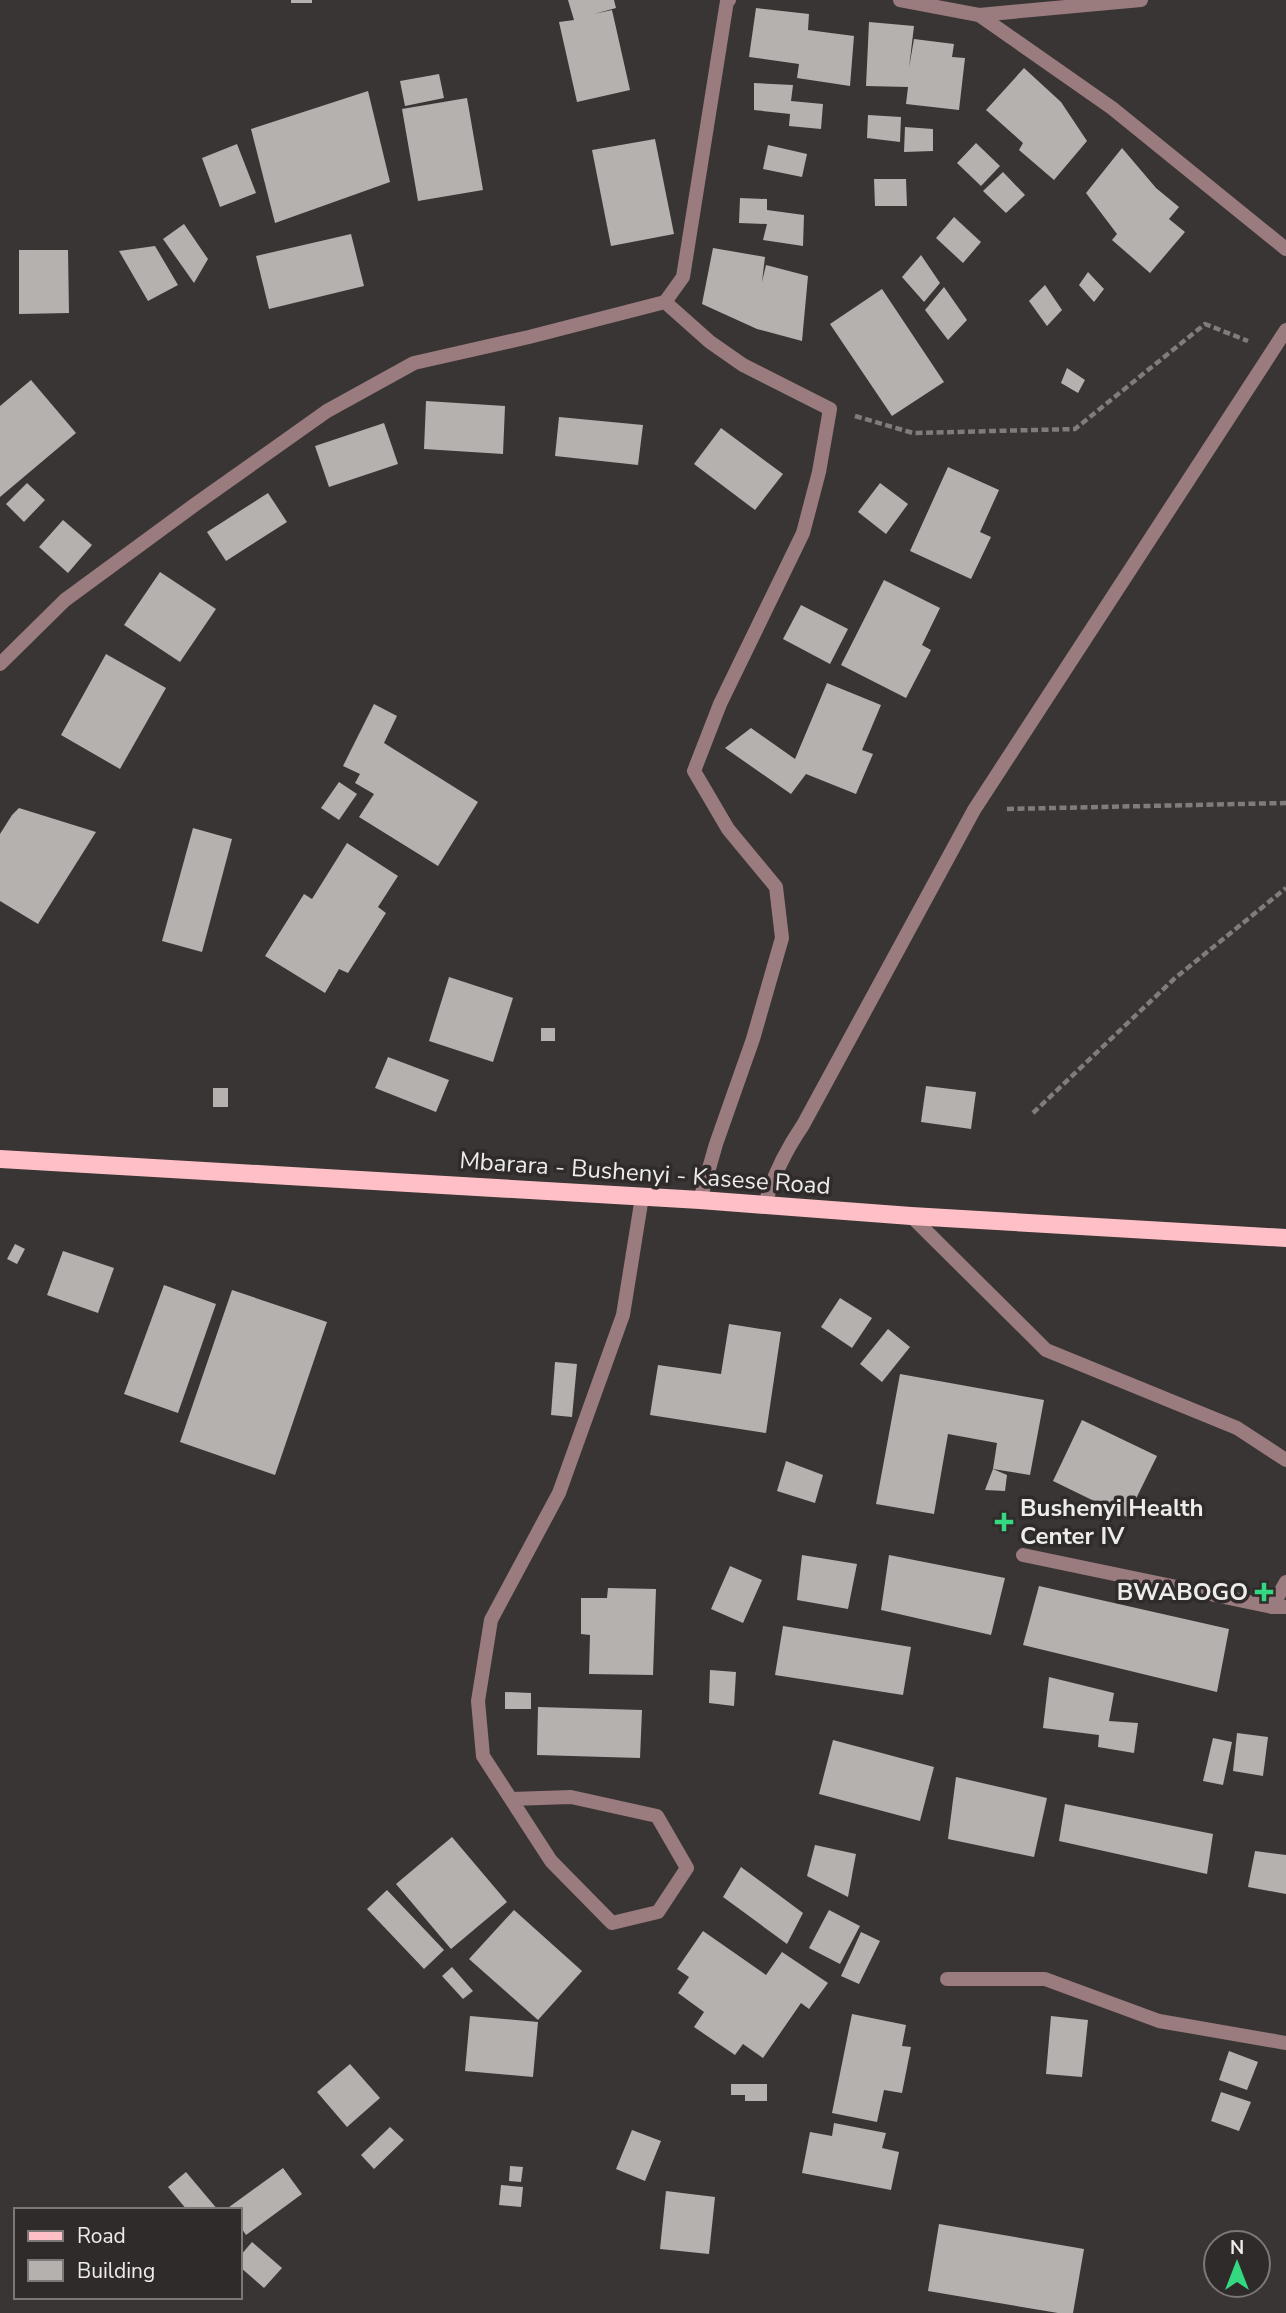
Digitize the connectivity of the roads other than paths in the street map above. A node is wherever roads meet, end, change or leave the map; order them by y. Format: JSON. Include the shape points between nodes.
{"nodes":[{"id":1,"x":729,"y":0,"type":"edge"},
{"id":2,"x":900,"y":0,"type":"edge"},
{"id":3,"x":1141,"y":0,"type":"edge"},
{"id":4,"x":979,"y":15,"type":"junction"},
{"id":5,"x":1286,"y":249,"type":"edge"},
{"id":6,"x":665,"y":302,"type":"junction"},
{"id":7,"x":1286,"y":330,"type":"edge"},
{"id":8,"x":0,"y":664,"type":"edge"},
{"id":9,"x":0,"y":1159,"type":"edge"},
{"id":10,"x":642,"y":1197,"type":"junction"},
{"id":11,"x":699,"y":1200,"type":"junction"},
{"id":12,"x":765,"y":1205,"type":"junction"},
{"id":13,"x":911,"y":1216,"type":"junction"},
{"id":14,"x":1286,"y":1237,"type":"edge"},
{"id":15,"x":1286,"y":1460,"type":"edge"},
{"id":16,"x":1023,"y":1555,"type":"dead end"},
{"id":17,"x":1286,"y":1583,"type":"edge"},
{"id":18,"x":1279,"y":1607,"type":"edge"},
{"id":19,"x":511,"y":1799,"type":"junction"},
{"id":20,"x":947,"y":1979,"type":"dead end"},
{"id":21,"x":1286,"y":2043,"type":"edge"}],
"edges":[{"from":1,"to":6,"type":"street","via":[[683,277]]},
{"from":2,"to":4,"type":"street"},
{"from":3,"to":4,"type":"street"},
{"from":4,"to":5,"type":"street","via":[[1112,108]]},
{"from":6,"to":8,"type":"street","via":[[414,363],[327,411],[193,506],[65,600]]},
{"from":6,"to":11,"type":"street","via":[[743,365],[830,409],[803,533],[720,704],[694,771],[728,829],[776,887],[782,938]]},
{"from":7,"to":12,"type":"street","via":[[974,810],[788,1147]]},
{"from":9,"to":10,"type":"main road","name":"Mbarara - Bushenyi - Kasese Road"},
{"from":10,"to":11,"type":"main road","name":"Mbarara - Bushenyi - Kasese Road"},
{"from":10,"to":19,"type":"street","via":[[623,1315],[559,1493],[491,1620],[478,1701],[483,1756]]},
{"from":11,"to":12,"type":"main road","name":"Mbarara - Bushenyi - Kasese Road"},
{"from":12,"to":13,"type":"main road","name":"Mbarara - Bushenyi - Kasese Road"},
{"from":13,"to":14,"type":"main road","name":"Mbarara - Bushenyi - Kasese Road"},
{"from":13,"to":15,"type":"street","via":[[1046,1350],[1237,1429]]},
{"from":16,"to":18,"type":"street"},
{"from":17,"to":18,"type":"street"},
{"from":19,"to":19,"type":"street","via":[[551,1861],[612,1923],[658,1912],[687,1868],[657,1816],[571,1797]]},
{"from":20,"to":21,"type":"street","via":[[1045,1979],[1159,2021]]}]}
